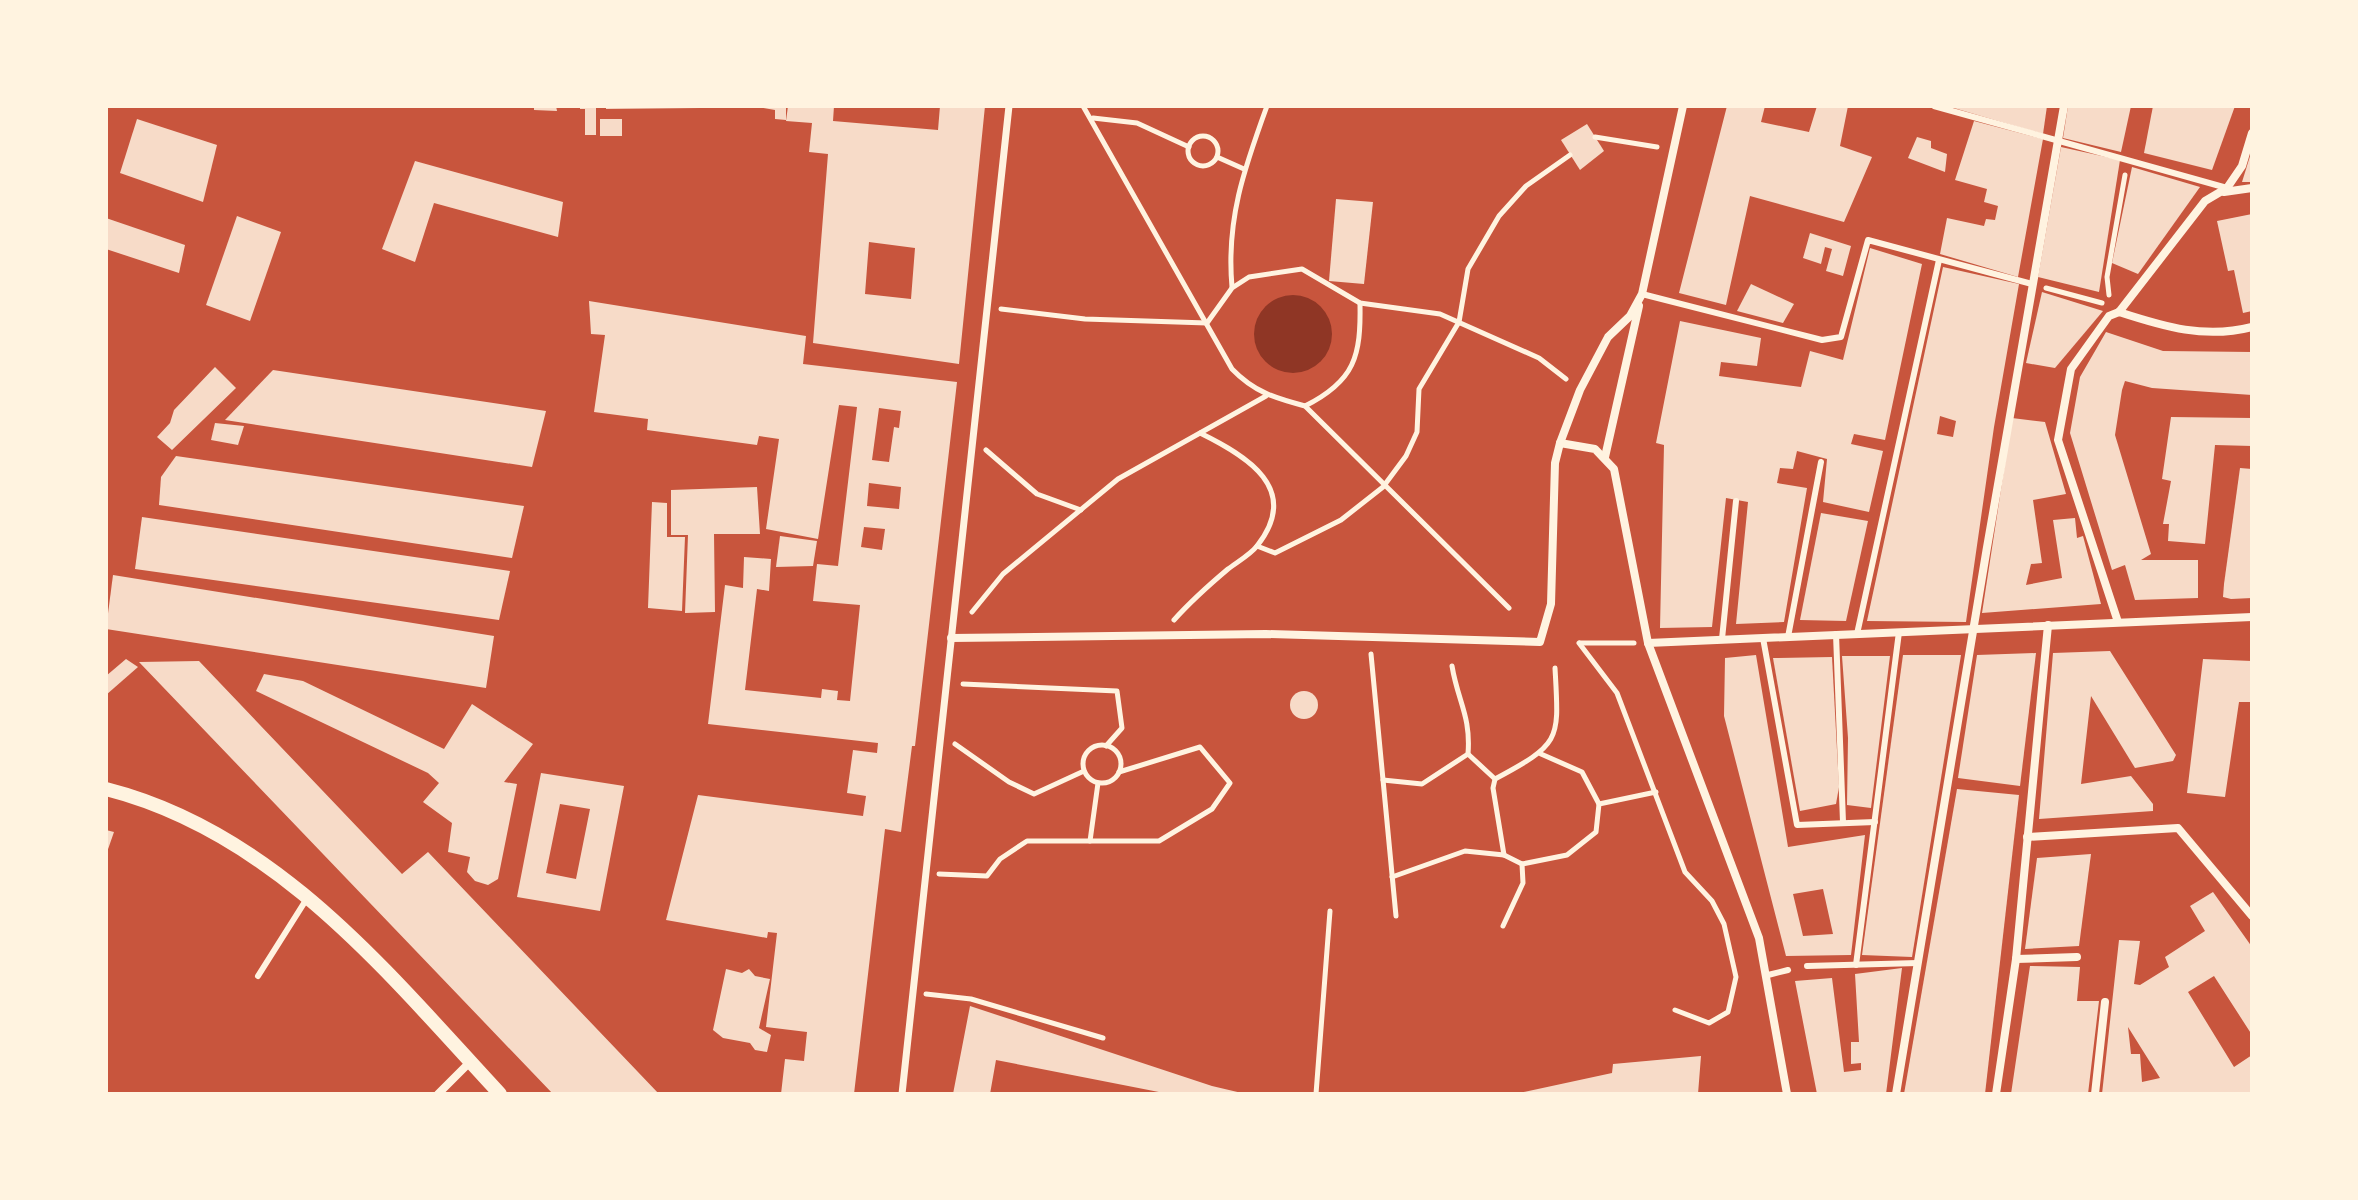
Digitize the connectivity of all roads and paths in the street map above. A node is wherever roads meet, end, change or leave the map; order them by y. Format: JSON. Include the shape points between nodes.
{"nodes":[{"id":1,"x":1009,"y":106,"type":"edge"},
{"id":2,"x":1083,"y":106,"type":"edge"},
{"id":3,"x":1267,"y":106,"type":"edge"},
{"id":4,"x":1683,"y":106,"type":"edge"},
{"id":5,"x":1934,"y":106,"type":"edge"},
{"id":6,"x":2064,"y":106,"type":"edge"},
{"id":7,"x":1092,"y":118,"type":"junction"},
{"id":8,"x":2252,"y":133,"type":"edge"},
{"id":9,"x":1595,"y":137,"type":"dead end"},
{"id":10,"x":2058,"y":140,"type":"junction"},
{"id":11,"x":1189,"y":147,"type":"junction"},
{"id":12,"x":1674,"y":149,"type":"junction"},
{"id":13,"x":1570,"y":155,"type":"dead end"},
{"id":14,"x":1217,"y":157,"type":"junction"},
{"id":15,"x":2127,"y":158,"type":"junction"},
{"id":16,"x":1244,"y":169,"type":"junction"},
{"id":17,"x":2252,"y":188,"type":"edge"},
{"id":18,"x":2225,"y":190,"type":"junction"},
{"id":19,"x":1939,"y":260,"type":"junction"},
{"id":20,"x":2032,"y":284,"type":"junction"},
{"id":21,"x":1232,"y":288,"type":"junction"},
{"id":22,"x":1642,"y":294,"type":"junction"},
{"id":23,"x":1360,"y":303,"type":"junction"},
{"id":24,"x":987,"y":307,"type":"junction"},
{"id":25,"x":2119,"y":312,"type":"junction"},
{"id":26,"x":1459,"y":322,"type":"junction"},
{"id":27,"x":1207,"y":323,"type":"junction"},
{"id":28,"x":2252,"y":327,"type":"edge"},
{"id":29,"x":1580,"y":390,"type":"junction"},
{"id":30,"x":1266,"y":396,"type":"junction"},
{"id":31,"x":1305,"y":406,"type":"junction"},
{"id":32,"x":1199,"y":433,"type":"junction"},
{"id":33,"x":973,"y":440,"type":"junction"},
{"id":34,"x":1560,"y":443,"type":"junction"},
{"id":35,"x":1605,"y":457,"type":"junction"},
{"id":36,"x":1821,"y":462,"type":"dead end"},
{"id":37,"x":1383,"y":487,"type":"junction"},
{"id":38,"x":1736,"y":501,"type":"dead end"},
{"id":39,"x":1081,"y":510,"type":"junction"},
{"id":40,"x":1257,"y":546,"type":"junction"},
{"id":41,"x":1509,"y":608,"type":"dead end"},
{"id":42,"x":2252,"y":617,"type":"edge"},
{"id":43,"x":2118,"y":622,"type":"junction"},
{"id":44,"x":2048,"y":625,"type":"junction"},
{"id":45,"x":1976,"y":628,"type":"junction"},
{"id":46,"x":1899,"y":632,"type":"junction"},
{"id":47,"x":1836,"y":634,"type":"junction"},
{"id":48,"x":1857,"y":634,"type":"junction"},
{"id":49,"x":1160,"y":635,"type":"junction"},
{"id":50,"x":1369,"y":637,"type":"junction"},
{"id":51,"x":1788,"y":637,"type":"junction"},
{"id":52,"x":951,"y":638,"type":"junction"},
{"id":53,"x":1763,"y":638,"type":"junction"},
{"id":54,"x":1722,"y":639,"type":"junction"},
{"id":55,"x":1648,"y":643,"type":"junction"},
{"id":56,"x":1452,"y":666,"type":"dead end"},
{"id":57,"x":1555,"y":668,"type":"dead end"},
{"id":58,"x":946,"y":683,"type":"junction"},
{"id":59,"x":941,"y":735,"type":"junction"},
{"id":60,"x":1106,"y":746,"type":"junction"},
{"id":61,"x":1468,"y":754,"type":"junction"},
{"id":62,"x":1541,"y":754,"type":"junction"},
{"id":63,"x":1084,"y":771,"type":"junction"},
{"id":64,"x":1119,"y":772,"type":"junction"},
{"id":65,"x":1495,"y":779,"type":"junction"},
{"id":66,"x":1383,"y":780,"type":"junction"},
{"id":67,"x":1098,"y":783,"type":"junction"},
{"id":68,"x":106,"y":789,"type":"edge"},
{"id":69,"x":1656,"y":792,"type":"junction"},
{"id":70,"x":1599,"y":804,"type":"junction"},
{"id":71,"x":1843,"y":822,"type":"junction"},
{"id":72,"x":1875,"y":822,"type":"junction"},
{"id":73,"x":2027,"y":837,"type":"junction"},
{"id":74,"x":1090,"y":841,"type":"junction"},
{"id":75,"x":1504,"y":855,"type":"junction"},
{"id":76,"x":1522,"y":864,"type":"junction"},
{"id":77,"x":926,"y":874,"type":"junction"},
{"id":78,"x":1392,"y":877,"type":"junction"},
{"id":79,"x":308,"y":897,"type":"junction"},
{"id":80,"x":1330,"y":911,"type":"dead end"},
{"id":81,"x":1396,"y":916,"type":"dead end"},
{"id":82,"x":2252,"y":916,"type":"edge"},
{"id":83,"x":1503,"y":926,"type":"dead end"},
{"id":84,"x":2077,"y":957,"type":"dead end"},
{"id":85,"x":2016,"y":959,"type":"junction"},
{"id":86,"x":1918,"y":963,"type":"junction"},
{"id":87,"x":1856,"y":965,"type":"junction"},
{"id":88,"x":1807,"y":966,"type":"dead end"},
{"id":89,"x":1788,"y":970,"type":"dead end"},
{"id":90,"x":1768,"y":975,"type":"junction"},
{"id":91,"x":258,"y":976,"type":"dead end"},
{"id":92,"x":913,"y":993,"type":"junction"},
{"id":93,"x":2105,"y":1002,"type":"dead end"},
{"id":94,"x":1675,"y":1010,"type":"dead end"},
{"id":95,"x":1103,"y":1038,"type":"dead end"},
{"id":96,"x":470,"y":1062,"type":"junction"},
{"id":97,"x":438,"y":1094,"type":"edge"},
{"id":98,"x":500,"y":1094,"type":"edge"},
{"id":99,"x":902,"y":1094,"type":"edge"},
{"id":100,"x":1316,"y":1094,"type":"edge"},
{"id":101,"x":1787,"y":1094,"type":"edge"},
{"id":102,"x":1896,"y":1094,"type":"edge"},
{"id":103,"x":1996,"y":1094,"type":"edge"},
{"id":104,"x":2095,"y":1094,"type":"edge"}],
"edges":[{"from":1,"to":24,"type":"street"},
{"from":2,"to":7,"type":"path"},
{"from":3,"to":16,"type":"path"},
{"from":4,"to":12,"type":"street"},
{"from":5,"to":10,"type":"lane"},
{"from":6,"to":10,"type":"street"},
{"from":7,"to":11,"type":"path","via":[[1137,123]]},
{"from":7,"to":27,"type":"path"},
{"from":8,"to":18,"type":"street","via":[[2242,166]]},
{"from":9,"to":12,"type":"path"},
{"from":10,"to":15,"type":"lane"},
{"from":10,"to":20,"type":"street"},
{"from":11,"to":14,"type":"path","via":[[1196,164],[1206,166]]},
{"from":11,"to":14,"type":"path","via":[[1198,137],[1208,137]]},
{"from":12,"to":22,"type":"street"},
{"from":13,"to":26,"type":"path","via":[[1526,186],[1499,216],[1468,269]]},
{"from":14,"to":16,"type":"path"},
{"from":15,"to":18,"type":"lane"},
{"from":15,"to":20,"type":"path","via":[[2107,277],[2110,305]]},
{"from":16,"to":21,"type":"path","via":[[1229,246]]},
{"from":17,"to":18,"type":"street"},
{"from":18,"to":25,"type":"street","via":[[2205,201]]},
{"from":19,"to":20,"type":"lane"},
{"from":19,"to":22,"type":"lane","via":[[1868,240],[1841,337],[1822,340]]},
{"from":19,"to":48,"type":"lane"},
{"from":20,"to":45,"type":"street","via":[[2003,436]]},
{"from":21,"to":23,"type":"path","via":[[1249,277],[1302,269]]},
{"from":21,"to":27,"type":"path"},
{"from":22,"to":29,"type":"street","via":[[1630,316],[1608,337]]},
{"from":22,"to":35,"type":"street"},
{"from":23,"to":26,"type":"path","via":[[1440,314]]},
{"from":23,"to":31,"type":"path","via":[[1361,341],[1353,366],[1332,392]]},
{"from":24,"to":27,"type":"path","via":[[1085,319]]},
{"from":24,"to":33,"type":"street"},
{"from":25,"to":28,"type":"street","via":[[2172,329],[2223,334]]},
{"from":25,"to":43,"type":"street","via":[[2109,316],[2071,369],[2058,440]]},
{"from":26,"to":29,"type":"path","via":[[1539,358]]},
{"from":26,"to":37,"type":"path","via":[[1419,389],[1417,432]]},
{"from":27,"to":30,"type":"path","via":[[1232,369]]},
{"from":29,"to":34,"type":"street"},
{"from":30,"to":31,"type":"path"},
{"from":30,"to":32,"type":"path"},
{"from":31,"to":37,"type":"path"},
{"from":32,"to":39,"type":"path","via":[[1118,479]]},
{"from":32,"to":40,"type":"path","via":[[1239,452],[1269,482],[1274,514]]},
{"from":33,"to":39,"type":"path","via":[[1037,494]]},
{"from":33,"to":52,"type":"street"},
{"from":34,"to":35,"type":"street","via":[[1595,449]]},
{"from":34,"to":50,"type":"street","via":[[1551,604],[1540,642]]},
{"from":35,"to":55,"type":"street","via":[[1623,497]]},
{"from":36,"to":51,"type":"lane"},
{"from":37,"to":40,"type":"path","via":[[1341,520],[1275,553]]},
{"from":37,"to":41,"type":"path"},
{"from":38,"to":54,"type":"lane"},
{"from":39,"to":52,"type":"path","via":[[1003,574]]},
{"from":40,"to":49,"type":"path","via":[[1195,597]]},
{"from":42,"to":43,"type":"street"},
{"from":43,"to":44,"type":"street"},
{"from":44,"to":45,"type":"street"},
{"from":44,"to":73,"type":"street"},
{"from":45,"to":46,"type":"street"},
{"from":45,"to":86,"type":"street"},
{"from":46,"to":48,"type":"street"},
{"from":46,"to":72,"type":"lane"},
{"from":47,"to":48,"type":"street"},
{"from":47,"to":51,"type":"street"},
{"from":47,"to":71,"type":"lane"},
{"from":49,"to":50,"type":"street"},
{"from":49,"to":52,"type":"street"},
{"from":50,"to":66,"type":"path"},
{"from":51,"to":53,"type":"street"},
{"from":52,"to":58,"type":"street"},
{"from":53,"to":54,"type":"street"},
{"from":53,"to":71,"type":"lane","via":[[1797,825]]},
{"from":54,"to":55,"type":"street"},
{"from":55,"to":69,"type":"path","via":[[1579,643],[1617,693]]},
{"from":55,"to":90,"type":"street","via":[[1759,938]]},
{"from":56,"to":61,"type":"path","via":[[1470,726]]},
{"from":57,"to":62,"type":"path","via":[[1558,725]]},
{"from":58,"to":59,"type":"street"},
{"from":58,"to":60,"type":"path","via":[[1117,691],[1122,728]]},
{"from":59,"to":63,"type":"path","via":[[1034,794]]},
{"from":59,"to":77,"type":"street"},
{"from":60,"to":63,"type":"path","via":[[1086,752]]},
{"from":60,"to":64,"type":"path","via":[[1118,754]]},
{"from":61,"to":65,"type":"path"},
{"from":61,"to":66,"type":"path","via":[[1422,784]]},
{"from":62,"to":65,"type":"path"},
{"from":62,"to":70,"type":"path","via":[[1582,772]]},
{"from":63,"to":67,"type":"path"},
{"from":64,"to":67,"type":"path","via":[[1111,781]]},
{"from":64,"to":74,"type":"path","via":[[1200,747],[1230,783],[1212,809],[1159,841]]},
{"from":65,"to":75,"type":"path"},
{"from":66,"to":78,"type":"path"},
{"from":67,"to":74,"type":"path"},
{"from":68,"to":79,"type":"street","via":[[221,833]]},
{"from":69,"to":70,"type":"path"},
{"from":69,"to":94,"type":"path","via":[[1685,872],[1712,901],[1724,924],[1736,977],[1728,1012],[1709,1023]]},
{"from":70,"to":76,"type":"path","via":[[1596,832],[1567,855]]},
{"from":71,"to":72,"type":"lane"},
{"from":72,"to":87,"type":"lane"},
{"from":73,"to":82,"type":"street","via":[[2178,828]]},
{"from":73,"to":85,"type":"street"},
{"from":74,"to":77,"type":"path","via":[[1027,841],[1000,859],[987,876]]},
{"from":75,"to":76,"type":"path"},
{"from":75,"to":78,"type":"path","via":[[1465,851]]},
{"from":76,"to":83,"type":"path","via":[[1523,883]]},
{"from":77,"to":92,"type":"street"},
{"from":78,"to":81,"type":"path"},
{"from":79,"to":91,"type":"lane"},
{"from":79,"to":96,"type":"street"},
{"from":80,"to":100,"type":"path"},
{"from":84,"to":85,"type":"street"},
{"from":85,"to":103,"type":"street"},
{"from":86,"to":87,"type":"lane"},
{"from":86,"to":102,"type":"street"},
{"from":87,"to":88,"type":"lane"},
{"from":89,"to":90,"type":"lane"},
{"from":90,"to":101,"type":"street"},
{"from":92,"to":95,"type":"path","via":[[971,999]]},
{"from":92,"to":99,"type":"street"},
{"from":93,"to":104,"type":"street"},
{"from":96,"to":97,"type":"street"},
{"from":96,"to":98,"type":"street"}]}
